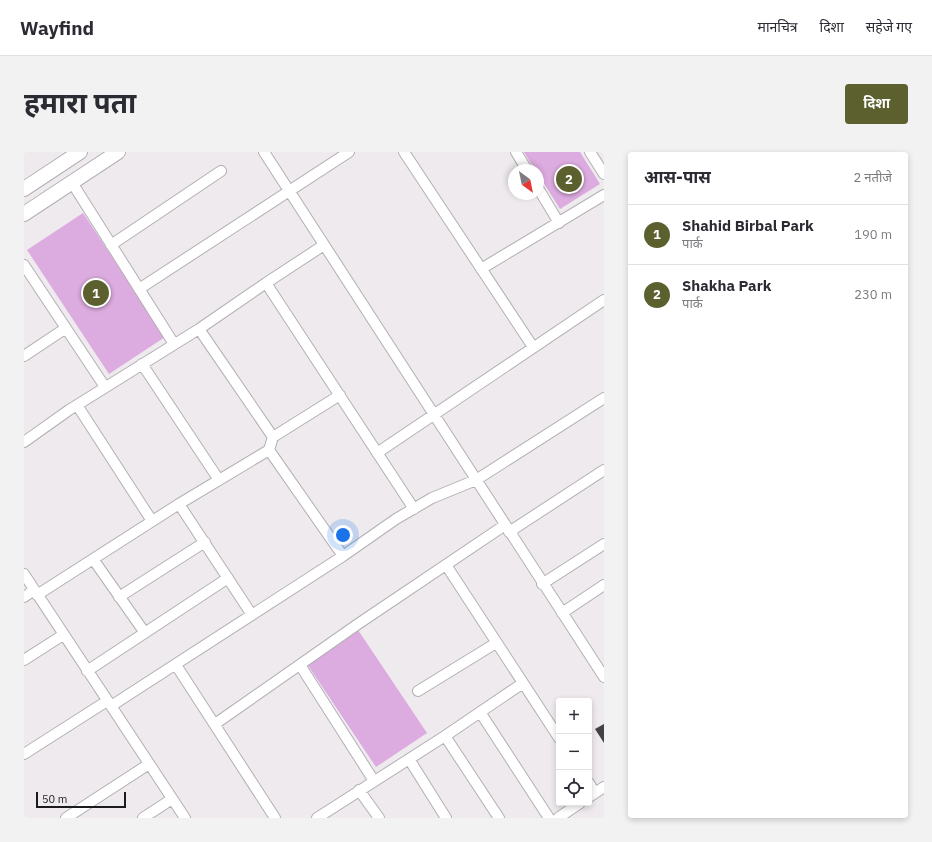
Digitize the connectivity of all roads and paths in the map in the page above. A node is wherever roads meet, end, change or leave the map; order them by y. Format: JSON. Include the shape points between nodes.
{"nodes":[{"id":1,"x":80,"y":152,"type":"edge"},
{"id":2,"x":118,"y":152,"type":"edge"},
{"id":3,"x":264,"y":152,"type":"edge"},
{"id":4,"x":349,"y":152,"type":"edge"},
{"id":5,"x":404,"y":152,"type":"edge"},
{"id":6,"x":516,"y":152,"type":"edge"},
{"id":7,"x":590,"y":152,"type":"edge"},
{"id":8,"x":523,"y":164,"type":"edge"},
{"id":9,"x":222,"y":171,"type":"dead end"},
{"id":10,"x":604,"y":174,"type":"edge"},
{"id":11,"x":72,"y":181,"type":"junction"},
{"id":12,"x":24,"y":189,"type":"edge"},
{"id":13,"x":289,"y":191,"type":"junction"},
{"id":14,"x":604,"y":195,"type":"edge"},
{"id":15,"x":544,"y":198,"type":"edge"},
{"id":16,"x":24,"y":214,"type":"edge"},
{"id":17,"x":559,"y":223,"type":"junction"},
{"id":18,"x":111,"y":245,"type":"junction"},
{"id":19,"x":324,"y":245,"type":"junction"},
{"id":20,"x":24,"y":265,"type":"edge"},
{"id":21,"x":481,"y":269,"type":"junction"},
{"id":22,"x":28,"y":280,"type":"edge"},
{"id":23,"x":266,"y":283,"type":"junction"},
{"id":24,"x":139,"y":289,"type":"junction"},
{"id":25,"x":604,"y":300,"type":"edge"},
{"id":26,"x":66,"y":328,"type":"junction"},
{"id":27,"x":199,"y":329,"type":"junction"},
{"id":28,"x":174,"y":344,"type":"junction"},
{"id":29,"x":533,"y":348,"type":"junction"},
{"id":30,"x":24,"y":356,"type":"edge"},
{"id":31,"x":142,"y":364,"type":"junction"},
{"id":32,"x":105,"y":387,"type":"junction"},
{"id":33,"x":340,"y":395,"type":"junction"},
{"id":34,"x":604,"y":398,"type":"edge"},
{"id":35,"x":77,"y":405,"type":"junction"},
{"id":36,"x":434,"y":414,"type":"junction"},
{"id":37,"x":273,"y":437,"type":"junction"},
{"id":38,"x":24,"y":442,"type":"edge"},
{"id":39,"x":269,"y":450,"type":"junction"},
{"id":40,"x":377,"y":453,"type":"junction"},
{"id":41,"x":604,"y":470,"type":"edge"},
{"id":42,"x":219,"y":480,"type":"junction"},
{"id":43,"x":476,"y":480,"type":"junction"},
{"id":44,"x":179,"y":504,"type":"junction"},
{"id":45,"x":414,"y":509,"type":"junction"},
{"id":46,"x":152,"y":521,"type":"junction"},
{"id":47,"x":507,"y":528,"type":"junction"},
{"id":48,"x":205,"y":542,"type":"junction"},
{"id":49,"x":604,"y":544,"type":"edge"},
{"id":50,"x":343,"y":556,"type":"junction"},
{"id":51,"x":93,"y":559,"type":"junction"},
{"id":52,"x":446,"y":565,"type":"junction"},
{"id":53,"x":24,"y":574,"type":"edge"},
{"id":54,"x":228,"y":578,"type":"junction"},
{"id":55,"x":542,"y":584,"type":"junction"},
{"id":56,"x":604,"y":586,"type":"edge"},
{"id":57,"x":36,"y":592,"type":"junction"},
{"id":58,"x":24,"y":597,"type":"edge"},
{"id":59,"x":119,"y":597,"type":"junction"},
{"id":60,"x":562,"y":613,"type":"junction"},
{"id":61,"x":252,"y":615,"type":"junction"},
{"id":62,"x":145,"y":633,"type":"junction"},
{"id":63,"x":63,"y":634,"type":"junction"},
{"id":64,"x":496,"y":643,"type":"junction"},
{"id":65,"x":24,"y":660,"type":"edge"},
{"id":66,"x":176,"y":665,"type":"junction"},
{"id":67,"x":300,"y":665,"type":"junction"},
{"id":68,"x":87,"y":670,"type":"junction"},
{"id":69,"x":604,"y":677,"type":"edge"},
{"id":70,"x":523,"y":683,"type":"junction"},
{"id":71,"x":418,"y":691,"type":"dead end"},
{"id":72,"x":109,"y":704,"type":"junction"},
{"id":73,"x":480,"y":712,"type":"junction"},
{"id":74,"x":215,"y":724,"type":"junction"},
{"id":75,"x":556,"y":734,"type":"edge"},
{"id":76,"x":445,"y":736,"type":"junction"},
{"id":77,"x":25,"y":752,"type":"edge"},
{"id":78,"x":409,"y":759,"type":"junction"},
{"id":79,"x":149,"y":764,"type":"junction"},
{"id":80,"x":374,"y":781,"type":"junction"},
{"id":81,"x":604,"y":787,"type":"edge"},
{"id":82,"x":360,"y":790,"type":"junction"},
{"id":83,"x":592,"y":795,"type":"edge"},
{"id":84,"x":172,"y":798,"type":"junction"},
{"id":85,"x":576,"y":806,"type":"edge"},
{"id":86,"x":66,"y":818,"type":"edge"},
{"id":87,"x":143,"y":818,"type":"edge"},
{"id":88,"x":185,"y":818,"type":"edge"},
{"id":89,"x":275,"y":818,"type":"edge"},
{"id":90,"x":317,"y":818,"type":"edge"},
{"id":91,"x":379,"y":818,"type":"edge"},
{"id":92,"x":446,"y":818,"type":"edge"},
{"id":93,"x":499,"y":818,"type":"edge"},
{"id":94,"x":549,"y":818,"type":"edge"},
{"id":95,"x":558,"y":818,"type":"edge"}],
"edges":[{"from":1,"to":12,"type":"street"},
{"from":2,"to":11,"type":"street"},
{"from":3,"to":13,"type":"street"},
{"from":4,"to":13,"type":"street"},
{"from":5,"to":21,"type":"street"},
{"from":6,"to":8,"type":"street"},
{"from":7,"to":10,"type":"street"},
{"from":9,"to":18,"type":"street"},
{"from":11,"to":16,"type":"street"},
{"from":11,"to":18,"type":"street"},
{"from":13,"to":19,"type":"street"},
{"from":13,"to":24,"type":"street"},
{"from":14,"to":17,"type":"street"},
{"from":15,"to":17,"type":"street"},
{"from":17,"to":21,"type":"street"},
{"from":18,"to":24,"type":"street"},
{"from":19,"to":23,"type":"street"},
{"from":19,"to":36,"type":"street"},
{"from":20,"to":22,"type":"street"},
{"from":21,"to":29,"type":"street"},
{"from":22,"to":26,"type":"street"},
{"from":23,"to":27,"type":"street"},
{"from":23,"to":33,"type":"street"},
{"from":24,"to":28,"type":"street"},
{"from":25,"to":29,"type":"street"},
{"from":26,"to":30,"type":"street"},
{"from":26,"to":32,"type":"street"},
{"from":27,"to":28,"type":"street"},
{"from":27,"to":37,"type":"street"},
{"from":28,"to":31,"type":"street"},
{"from":29,"to":36,"type":"street"},
{"from":31,"to":32,"type":"street"},
{"from":31,"to":42,"type":"street"},
{"from":32,"to":35,"type":"street"},
{"from":33,"to":37,"type":"street"},
{"from":33,"to":40,"type":"street"},
{"from":34,"to":43,"type":"street"},
{"from":35,"to":38,"type":"street"},
{"from":35,"to":46,"type":"street"},
{"from":36,"to":40,"type":"street"},
{"from":36,"to":43,"type":"street"},
{"from":37,"to":39,"type":"street"},
{"from":39,"to":42,"type":"street"},
{"from":39,"to":50,"type":"street"},
{"from":40,"to":45,"type":"street"},
{"from":41,"to":47,"type":"street"},
{"from":42,"to":44,"type":"street"},
{"from":43,"to":45,"type":"street","via":[[432,498]]},
{"from":43,"to":47,"type":"street"},
{"from":44,"to":46,"type":"street"},
{"from":44,"to":48,"type":"street"},
{"from":45,"to":50,"type":"street"},
{"from":46,"to":51,"type":"street"},
{"from":47,"to":52,"type":"street"},
{"from":47,"to":55,"type":"street"},
{"from":48,"to":54,"type":"street"},
{"from":48,"to":59,"type":"street"},
{"from":49,"to":55,"type":"street"},
{"from":50,"to":61,"type":"street"},
{"from":51,"to":57,"type":"street"},
{"from":51,"to":59,"type":"street"},
{"from":52,"to":64,"type":"street"},
{"from":52,"to":67,"type":"street"},
{"from":53,"to":57,"type":"street"},
{"from":54,"to":61,"type":"street"},
{"from":54,"to":62,"type":"street"},
{"from":55,"to":60,"type":"street"},
{"from":56,"to":60,"type":"street"},
{"from":57,"to":58,"type":"street"},
{"from":57,"to":63,"type":"street"},
{"from":59,"to":62,"type":"street"},
{"from":60,"to":69,"type":"street"},
{"from":61,"to":66,"type":"street"},
{"from":62,"to":68,"type":"street"},
{"from":63,"to":65,"type":"street"},
{"from":63,"to":68,"type":"street"},
{"from":64,"to":70,"type":"street"},
{"from":64,"to":71,"type":"street"},
{"from":66,"to":72,"type":"street"},
{"from":66,"to":74,"type":"street"},
{"from":67,"to":74,"type":"street"},
{"from":67,"to":80,"type":"street"},
{"from":68,"to":72,"type":"street"},
{"from":70,"to":73,"type":"street"},
{"from":70,"to":75,"type":"street"},
{"from":72,"to":77,"type":"street"},
{"from":72,"to":79,"type":"street"},
{"from":73,"to":76,"type":"street"},
{"from":73,"to":94,"type":"street"},
{"from":74,"to":89,"type":"street"},
{"from":76,"to":78,"type":"street"},
{"from":76,"to":93,"type":"street"},
{"from":78,"to":80,"type":"street"},
{"from":78,"to":92,"type":"street"},
{"from":79,"to":84,"type":"street"},
{"from":79,"to":86,"type":"street"},
{"from":80,"to":82,"type":"street"},
{"from":81,"to":83,"type":"street"},
{"from":82,"to":90,"type":"street"},
{"from":82,"to":91,"type":"street"},
{"from":84,"to":87,"type":"street"},
{"from":84,"to":88,"type":"street"},
{"from":85,"to":95,"type":"street"}]}
